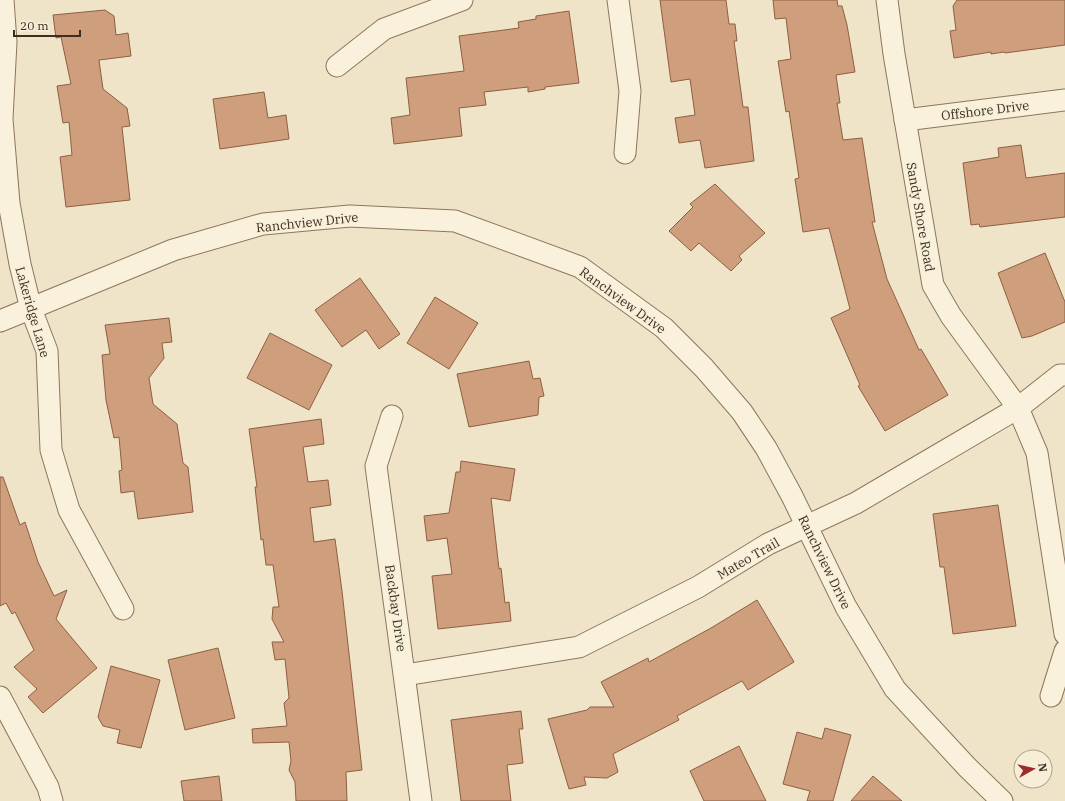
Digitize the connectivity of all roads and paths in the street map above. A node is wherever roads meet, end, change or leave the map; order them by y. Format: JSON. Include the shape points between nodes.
{"nodes":[{"id":1,"x":3,"y":0,"type":"edge"},
{"id":2,"x":462,"y":0,"type":"edge"},
{"id":3,"x":618,"y":0,"type":"edge"},
{"id":4,"x":887,"y":0,"type":"edge"},
{"id":5,"x":337,"y":66,"type":"dead end"},
{"id":6,"x":1065,"y":100,"type":"edge"},
{"id":7,"x":905,"y":120,"type":"junction"},
{"id":8,"x":625,"y":153,"type":"dead end"},
{"id":9,"x":30,"y":309,"type":"junction"},
{"id":10,"x":0,"y":321,"type":"edge"},
{"id":11,"x":1065,"y":375,"type":"edge"},
{"id":12,"x":1018,"y":408,"type":"junction"},
{"id":13,"x":392,"y":416,"type":"dead end"},
{"id":14,"x":806,"y":526,"type":"junction"},
{"id":15,"x":123,"y":609,"type":"dead end"},
{"id":16,"x":1065,"y":634,"type":"edge"},
{"id":17,"x":1065,"y":651,"type":"edge"},
{"id":18,"x":405,"y":675,"type":"junction"},
{"id":19,"x":1051,"y":696,"type":"dead end"},
{"id":20,"x":0,"y":697,"type":"edge"},
{"id":21,"x":52,"y":801,"type":"edge"},
{"id":22,"x":421,"y":801,"type":"edge"},
{"id":23,"x":1002,"y":801,"type":"edge"}],
"edges":[{"from":1,"to":9,"type":"street","name":"Lakeridge Lane","via":[[6,42],[2,119],[8,202]]},
{"from":2,"to":5,"type":"street","via":[[384,29]]},
{"from":3,"to":8,"type":"street","via":[[630,92]]},
{"from":4,"to":7,"type":"street","name":"Sandy Shore Road"},
{"from":6,"to":7,"type":"street","name":"Offshore Drive"},
{"from":7,"to":12,"type":"street","name":"Sandy Shore Road","via":[[933,285],[951,316]]},
{"from":9,"to":10,"type":"street","name":"Ranchview Drive"},
{"from":9,"to":14,"type":"street","name":"Ranchview Drive","via":[[173,250],[263,224],[350,216],[455,221],[580,267],[664,328],[704,368],[742,412],[766,448]]},
{"from":9,"to":15,"type":"street","name":"Lakeridge Lane","via":[[47,351],[51,450],[69,510]]},
{"from":11,"to":12,"type":"street","name":"Mateo Trail","via":[[1060,376]]},
{"from":12,"to":14,"type":"street","name":"Mateo Trail","via":[[856,503]]},
{"from":12,"to":16,"type":"street","name":"Sandy Shore Road","via":[[1037,453]]},
{"from":13,"to":18,"type":"street","name":"Backbay Drive","via":[[376,466]]},
{"from":14,"to":18,"type":"street","name":"Mateo Trail","via":[[768,544],[698,587],[579,647]]},
{"from":14,"to":23,"type":"street","name":"Ranchview Drive","via":[[846,607],[895,689]]},
{"from":17,"to":19,"type":"street"},
{"from":18,"to":22,"type":"street","name":"Backbay Drive"},
{"from":20,"to":21,"type":"street","via":[[48,787]]}]}
